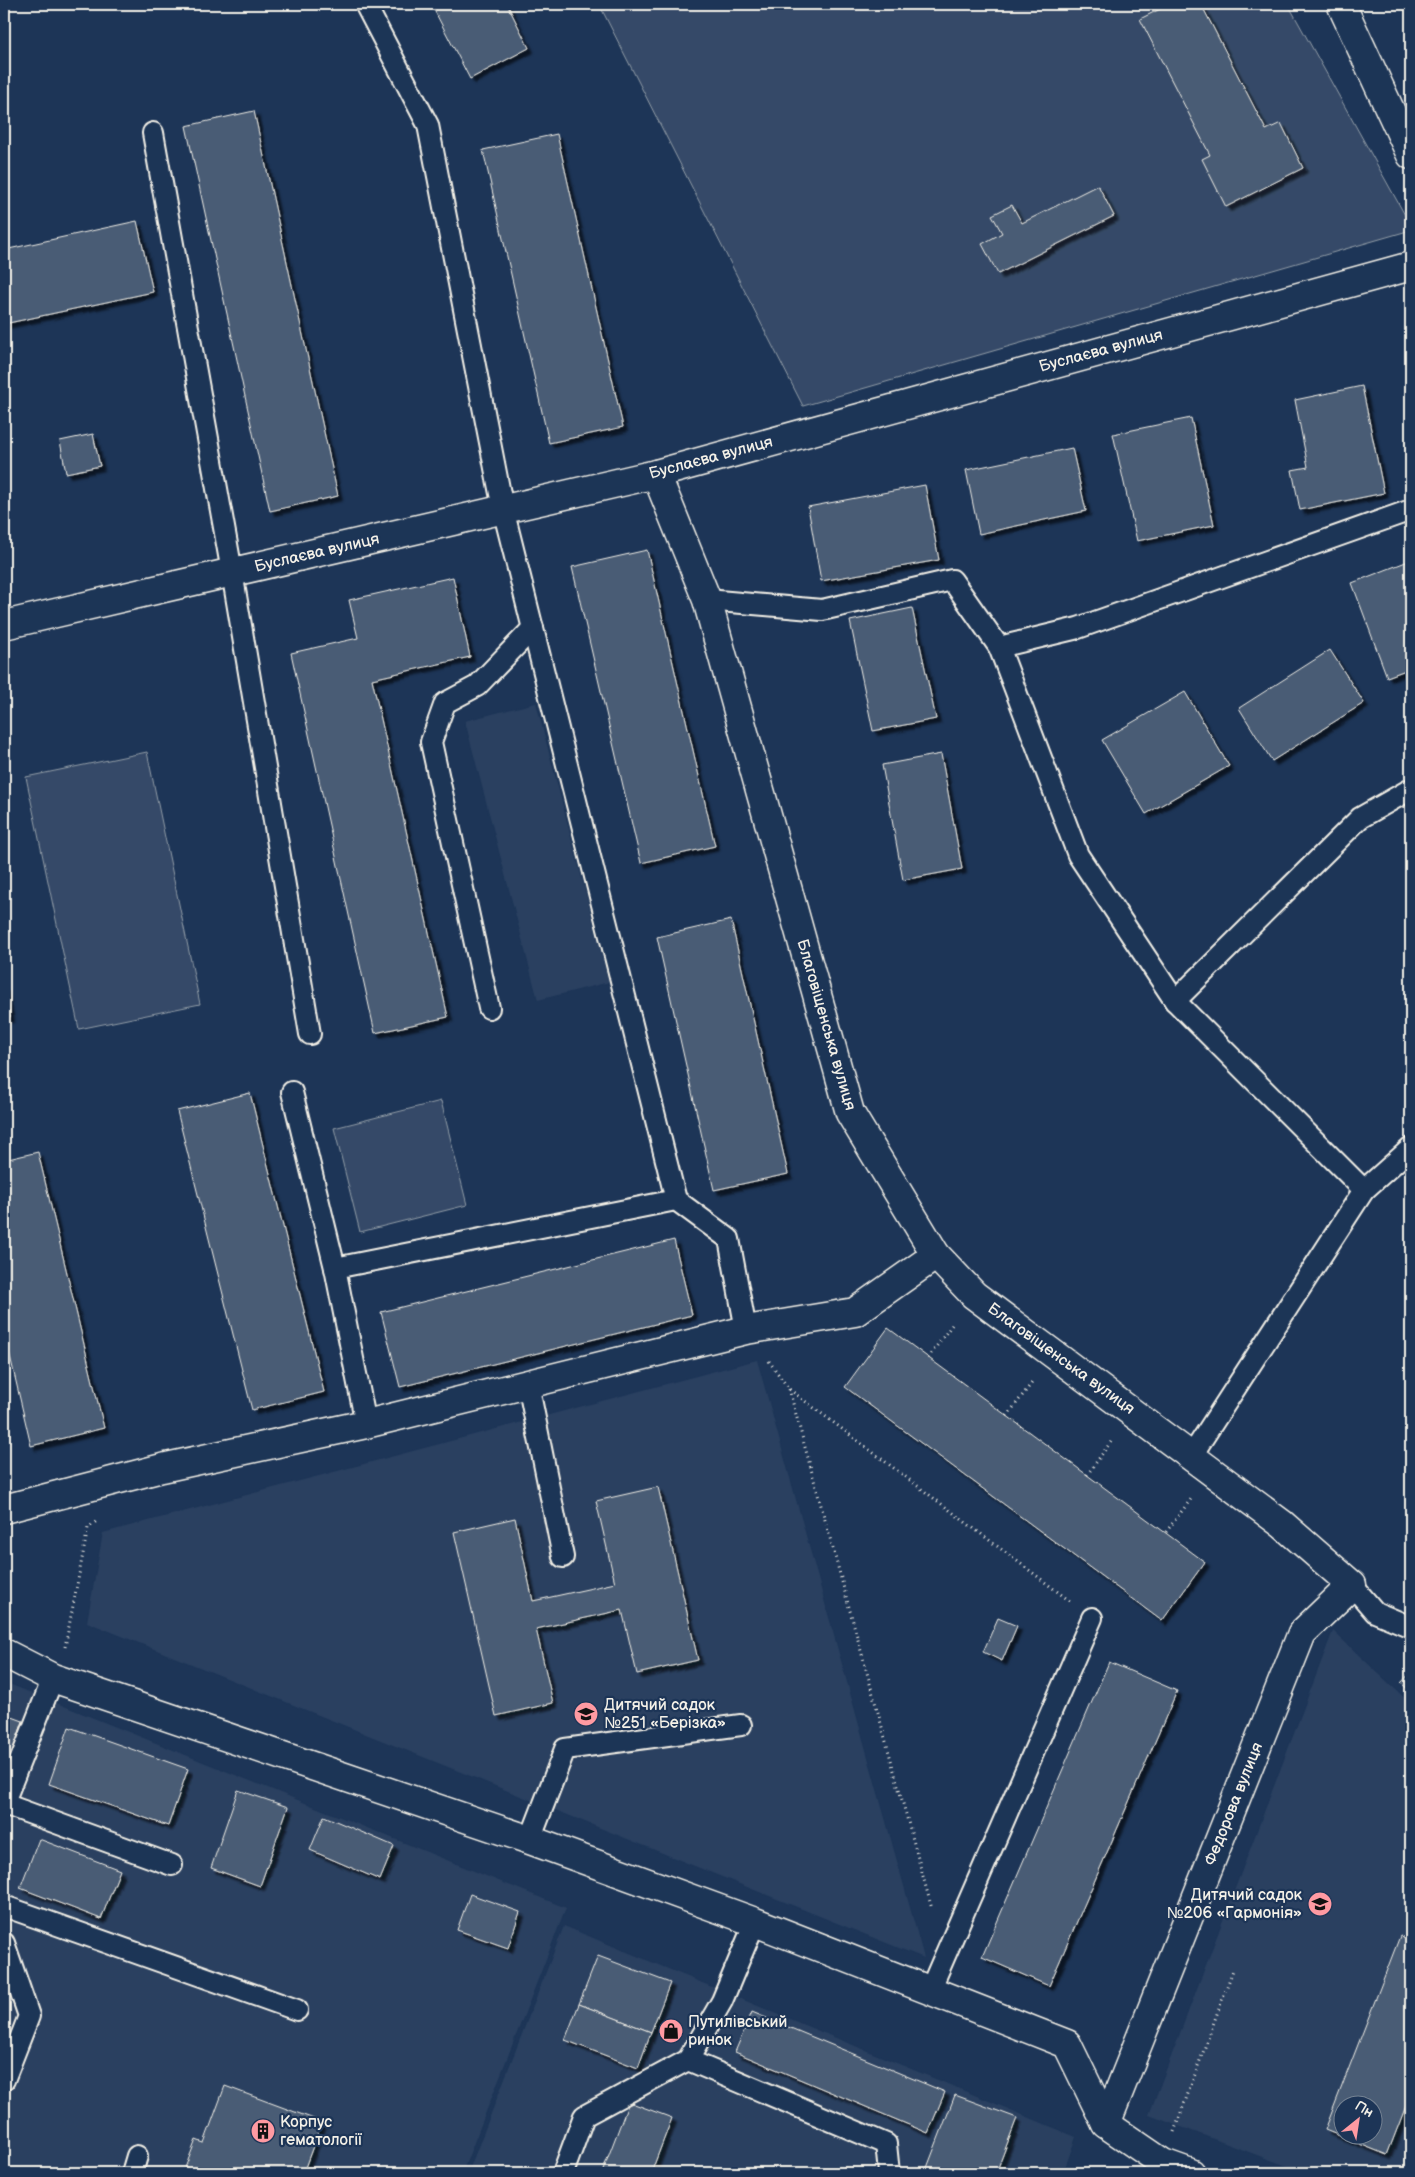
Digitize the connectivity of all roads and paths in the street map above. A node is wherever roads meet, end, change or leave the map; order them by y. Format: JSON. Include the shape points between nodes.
{"nodes":[{"id":1,"x":365,"y":4,"type":"edge"},
{"id":2,"x":1341,"y":4,"type":"edge"},
{"id":3,"x":152,"y":133,"type":"dead end"},
{"id":4,"x":1411,"y":155,"type":"edge"},
{"id":5,"x":1411,"y":266,"type":"edge"},
{"id":6,"x":656,"y":474,"type":"junction"},
{"id":7,"x":503,"y":509,"type":"junction"},
{"id":8,"x":1411,"y":510,"type":"edge"},
{"id":9,"x":232,"y":572,"type":"junction"},
{"id":10,"x":707,"y":600,"type":"junction"},
{"id":11,"x":4,"y":625,"type":"edge"},
{"id":12,"x":533,"y":628,"type":"junction"},
{"id":13,"x":999,"y":647,"type":"junction"},
{"id":14,"x":1411,"y":789,"type":"edge"},
{"id":15,"x":1175,"y":1001,"type":"junction"},
{"id":16,"x":489,"y":1008,"type":"dead end"},
{"id":17,"x":310,"y":1034,"type":"dead end"},
{"id":18,"x":292,"y":1092,"type":"dead end"},
{"id":19,"x":1411,"y":1148,"type":"edge"},
{"id":20,"x":1364,"y":1190,"type":"junction"},
{"id":21,"x":676,"y":1200,"type":"junction"},
{"id":22,"x":936,"y":1255,"type":"junction"},
{"id":23,"x":335,"y":1268,"type":"junction"},
{"id":24,"x":974,"y":1295,"type":"junction"},
{"id":25,"x":746,"y":1330,"type":"junction"},
{"id":26,"x":1053,"y":1354,"type":"junction"},
{"id":27,"x":928,"y":1358,"type":"dead end"},
{"id":28,"x":528,"y":1384,"type":"junction"},
{"id":29,"x":789,"y":1389,"type":"junction"},
{"id":30,"x":1133,"y":1412,"type":"junction"},
{"id":31,"x":1007,"y":1416,"type":"dead end"},
{"id":32,"x":366,"y":1424,"type":"junction"},
{"id":33,"x":1202,"y":1463,"type":"junction"},
{"id":34,"x":1087,"y":1474,"type":"dead end"},
{"id":35,"x":4,"y":1509,"type":"edge"},
{"id":36,"x":103,"y":1516,"type":"dead end"},
{"id":37,"x":1166,"y":1532,"type":"dead end"},
{"id":38,"x":563,"y":1557,"type":"dead end"},
{"id":39,"x":1352,"y":1585,"type":"junction"},
{"id":40,"x":1092,"y":1618,"type":"joint"},
{"id":41,"x":1411,"y":1627,"type":"edge"},
{"id":42,"x":4,"y":1653,"type":"edge"},
{"id":43,"x":53,"y":1678,"type":"junction"},
{"id":44,"x":741,"y":1725,"type":"dead end"},
{"id":45,"x":4,"y":1803,"type":"edge"},
{"id":46,"x":530,"y":1840,"type":"junction"},
{"id":47,"x":172,"y":1865,"type":"dead end"},
{"id":48,"x":4,"y":1906,"type":"edge"},
{"id":49,"x":755,"y":1922,"type":"junction"},
{"id":50,"x":4,"y":1943,"type":"edge"},
{"id":51,"x":945,"y":1955,"type":"junction"},
{"id":52,"x":1233,"y":1970,"type":"dead end"},
{"id":53,"x":930,"y":1990,"type":"junction"},
{"id":54,"x":297,"y":2010,"type":"dead end"},
{"id":55,"x":688,"y":2060,"type":"junction"},
{"id":56,"x":4,"y":2080,"type":"edge"},
{"id":57,"x":1106,"y":2124,"type":"junction"},
{"id":58,"x":1163,"y":2163,"type":"junction"},
{"id":59,"x":563,"y":2173,"type":"edge"},
{"id":60,"x":889,"y":2173,"type":"edge"},
{"id":61,"x":1191,"y":2173,"type":"edge"}],
"edges":[{"from":1,"to":7,"type":"lane","via":[[428,125]]},
{"from":2,"to":4,"type":"street"},
{"from":3,"to":9,"type":"lane"},
{"from":5,"to":6,"type":"street","name":"Буслаєва вулиця"},
{"from":6,"to":7,"type":"street","name":"Буслаєва вулиця"},
{"from":6,"to":10,"type":"street","name":"Благовіщенська вулиця"},
{"from":7,"to":9,"type":"street","name":"Буслаєва вулиця"},
{"from":7,"to":12,"type":"lane"},
{"from":8,"to":13,"type":"lane","via":[[1078,628]]},
{"from":9,"to":11,"type":"street","name":"Буслаєва вулиця"},
{"from":9,"to":17,"type":"lane"},
{"from":10,"to":13,"type":"lane","via":[[822,610],[952,580]]},
{"from":10,"to":22,"type":"street","name":"Благовіщенська вулиця","via":[[850,1113]]},
{"from":12,"to":16,"type":"lane","via":[[477,686],[445,703],[431,742]]},
{"from":12,"to":21,"type":"lane"},
{"from":13,"to":15,"type":"lane","via":[[1078,855]]},
{"from":14,"to":15,"type":"lane","via":[[1360,818]]},
{"from":15,"to":20,"type":"lane"},
{"from":18,"to":23,"type":"lane"},
{"from":19,"to":20,"type":"lane"},
{"from":20,"to":33,"type":"lane"},
{"from":21,"to":23,"type":"lane"},
{"from":21,"to":25,"type":"lane","via":[[729,1239]]},
{"from":22,"to":24,"type":"street","name":"Благовіщенська вулиця"},
{"from":22,"to":25,"type":"street","via":[[855,1312]]},
{"from":23,"to":32,"type":"lane"},
{"from":24,"to":26,"type":"street","name":"Благовіщенська вулиця"},
{"from":24,"to":27,"type":"path"},
{"from":25,"to":28,"type":"street"},
{"from":25,"to":29,"type":"path"},
{"from":26,"to":30,"type":"street","name":"Благовіщенська вулиця"},
{"from":26,"to":31,"type":"path"},
{"from":28,"to":32,"type":"street"},
{"from":28,"to":38,"type":"lane"},
{"from":29,"to":40,"type":"path"},
{"from":29,"to":51,"type":"path"},
{"from":30,"to":33,"type":"street","name":"Благовіщенська вулиця"},
{"from":30,"to":34,"type":"path"},
{"from":32,"to":35,"type":"street","via":[[162,1468]]},
{"from":33,"to":37,"type":"path"},
{"from":33,"to":39,"type":"street","name":"Благовіщенська вулиця","via":[[1282,1524]]},
{"from":36,"to":43,"type":"path","via":[[88,1528],[66,1643]]},
{"from":39,"to":41,"type":"lane","via":[[1375,1612]]},
{"from":39,"to":57,"type":"street","name":"Федорова вулиця","via":[[1302,1633]]},
{"from":40,"to":51,"type":"lane"},
{"from":42,"to":43,"type":"street"},
{"from":43,"to":45,"type":"lane"},
{"from":43,"to":46,"type":"street"},
{"from":44,"to":46,"type":"lane","via":[[565,1749]]},
{"from":45,"to":47,"type":"lane"},
{"from":46,"to":49,"type":"street"},
{"from":48,"to":54,"type":"lane"},
{"from":49,"to":53,"type":"street"},
{"from":49,"to":55,"type":"lane","via":[[722,2001]]},
{"from":50,"to":56,"type":"lane","via":[[29,2016]]},
{"from":51,"to":53,"type":"lane"},
{"from":52,"to":58,"type":"path"},
{"from":53,"to":57,"type":"street","via":[[1067,2044]]},
{"from":55,"to":59,"type":"lane","via":[[584,2116]]},
{"from":55,"to":60,"type":"lane","via":[[886,2144]]},
{"from":57,"to":58,"type":"street"},
{"from":58,"to":61,"type":"street"}]}
